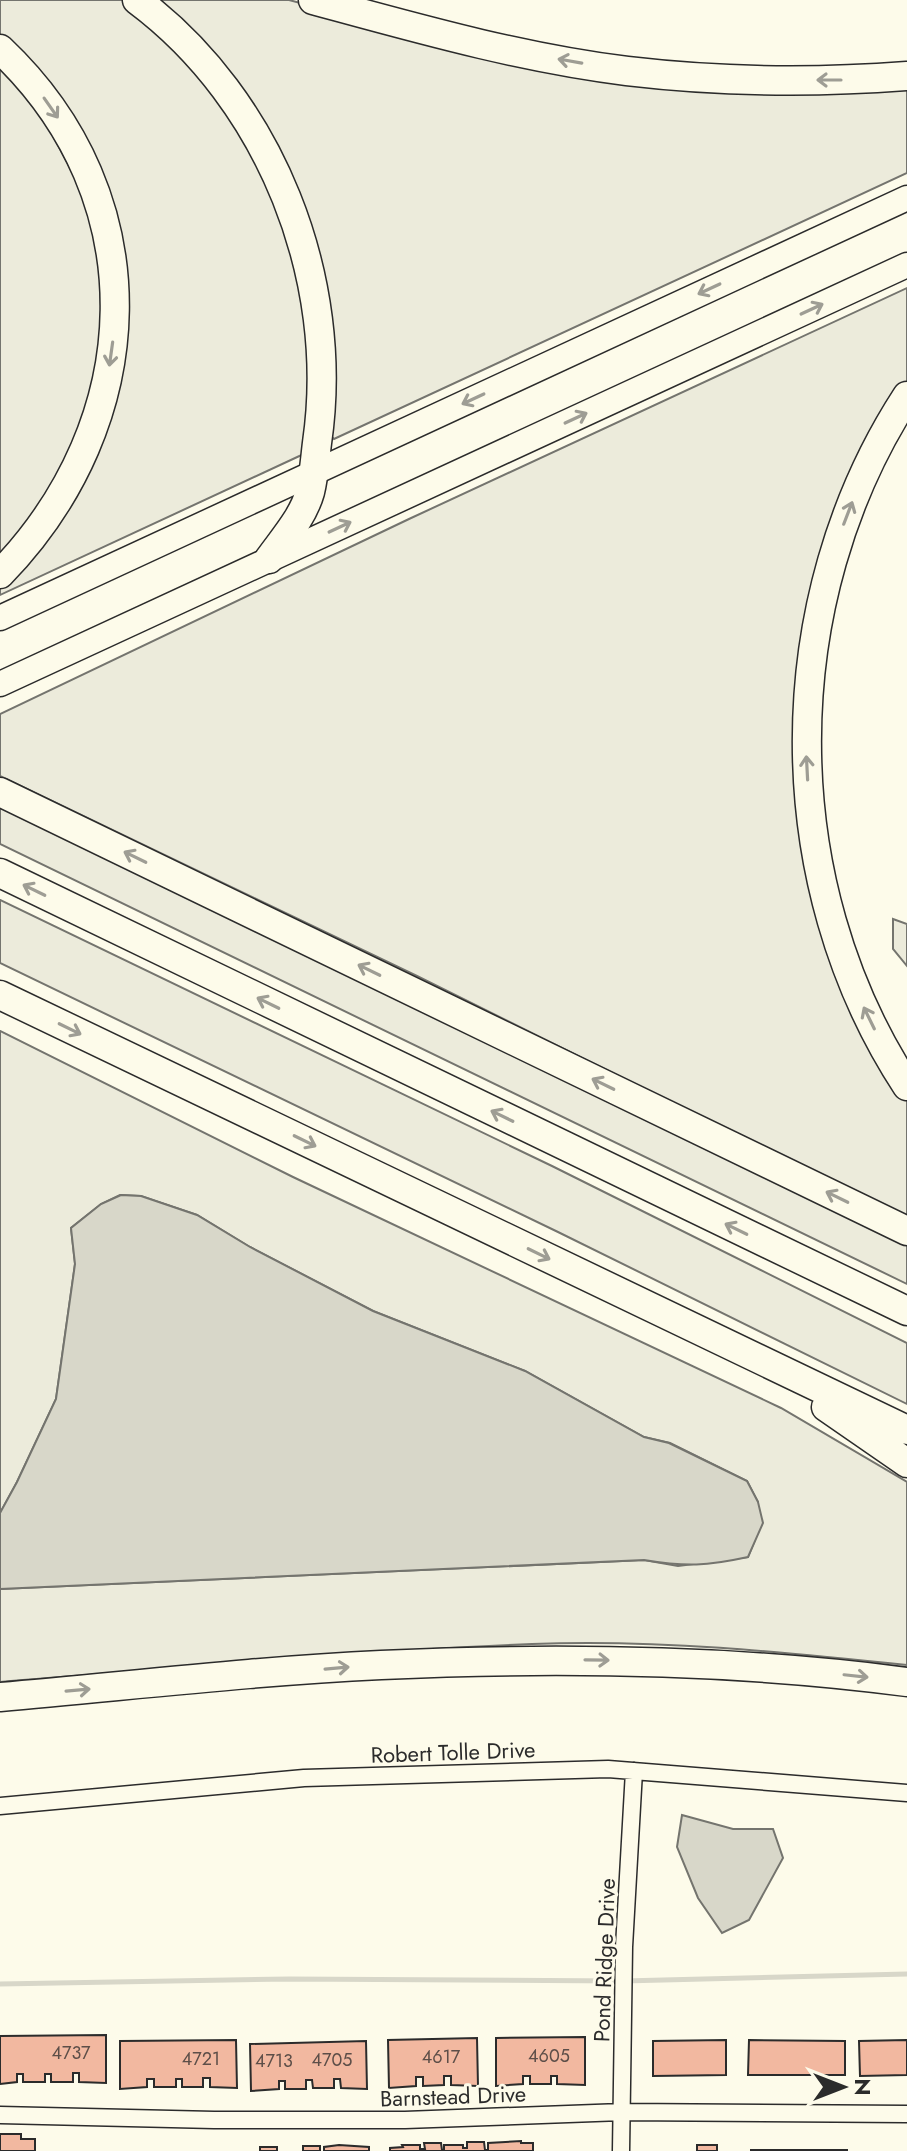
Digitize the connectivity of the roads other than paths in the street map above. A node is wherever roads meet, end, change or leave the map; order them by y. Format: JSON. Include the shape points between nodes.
{"nodes":[{"id":1,"x":137,"y":0,"type":"edge"},
{"id":2,"x":313,"y":0,"type":"edge"},
{"id":3,"x":0,"y":49,"type":"edge"},
{"id":4,"x":907,"y":76,"type":"edge"},
{"id":5,"x":907,"y":198,"type":"edge"},
{"id":6,"x":907,"y":265,"type":"edge"},
{"id":7,"x":907,"y":396,"type":"edge"},
{"id":8,"x":313,"y":473,"type":"junction"},
{"id":9,"x":269,"y":559,"type":"junction"},
{"id":10,"x":0,"y":574,"type":"edge"},
{"id":11,"x":0,"y":618,"type":"edge"},
{"id":12,"x":0,"y":684,"type":"edge"},
{"id":13,"x":0,"y":792,"type":"edge"},
{"id":14,"x":0,"y":873,"type":"edge"},
{"id":15,"x":0,"y":995,"type":"edge"},
{"id":16,"x":907,"y":1086,"type":"edge"},
{"id":17,"x":907,"y":1231,"type":"edge"},
{"id":18,"x":907,"y":1311,"type":"edge"},
{"id":19,"x":753,"y":1356,"type":"junction"},
{"id":20,"x":907,"y":1430,"type":"edge"},
{"id":21,"x":907,"y":1463,"type":"edge"},
{"id":22,"x":907,"y":1682,"type":"edge"},
{"id":23,"x":0,"y":1697,"type":"edge"},
{"id":24,"x":634,"y":1771,"type":"junction"},
{"id":25,"x":907,"y":1793,"type":"edge"},
{"id":26,"x":0,"y":1806,"type":"edge"},
{"id":27,"x":622,"y":2112,"type":"junction"},
{"id":28,"x":907,"y":2114,"type":"edge"},
{"id":29,"x":0,"y":2115,"type":"edge"},
{"id":30,"x":621,"y":2151,"type":"edge"}],
"edges":[{"from":1,"to":8,"type":"highway","via":[[159,16],[234,101],[288,202],[308,259],[319,317],[323,377]]},
{"from":4,"to":2,"type":"highway","one_way":true,"via":[[753,81],[626,70],[499,47]]},
{"from":3,"to":10,"type":"highway","one_way":true,"via":[[45,99],[85,165],[104,220],[115,301],[108,377],[84,454],[38,532]]},
{"from":5,"to":8,"type":"main road","one_way":true},
{"from":9,"to":6,"type":"main road","one_way":true},
{"from":16,"to":7,"type":"highway","one_way":true,"via":[[864,1007],[833,925],[812,831],[807,757],[809,682],[826,583],[860,483]]},
{"from":8,"to":9,"type":"highway","via":[[303,509]]},
{"from":8,"to":11,"type":"main road"},
{"from":9,"to":12,"type":"main road"},
{"from":17,"to":13,"type":"highway","one_way":true},
{"from":18,"to":14,"type":"highway","one_way":true},
{"from":15,"to":19,"type":"highway","one_way":true},
{"from":19,"to":20,"type":"highway"},
{"from":19,"to":21,"type":"highway"},
{"from":23,"to":22,"type":"highway","one_way":true,"via":[[484,1661],[704,1664]]},
{"from":24,"to":25,"type":"street","name":"Robert Tolle Drive"},
{"from":24,"to":26,"type":"street","name":"Robert Tolle Drive","via":[[304,1778]]},
{"from":24,"to":27,"type":"street","name":"Pond Ridge Drive"},
{"from":27,"to":28,"type":"street","name":"Barnstead Drive"},
{"from":27,"to":29,"type":"street","name":"Barnstead Drive","via":[[405,2120]]},
{"from":27,"to":30,"type":"street","name":"Pond Ridge Drive"}]}
